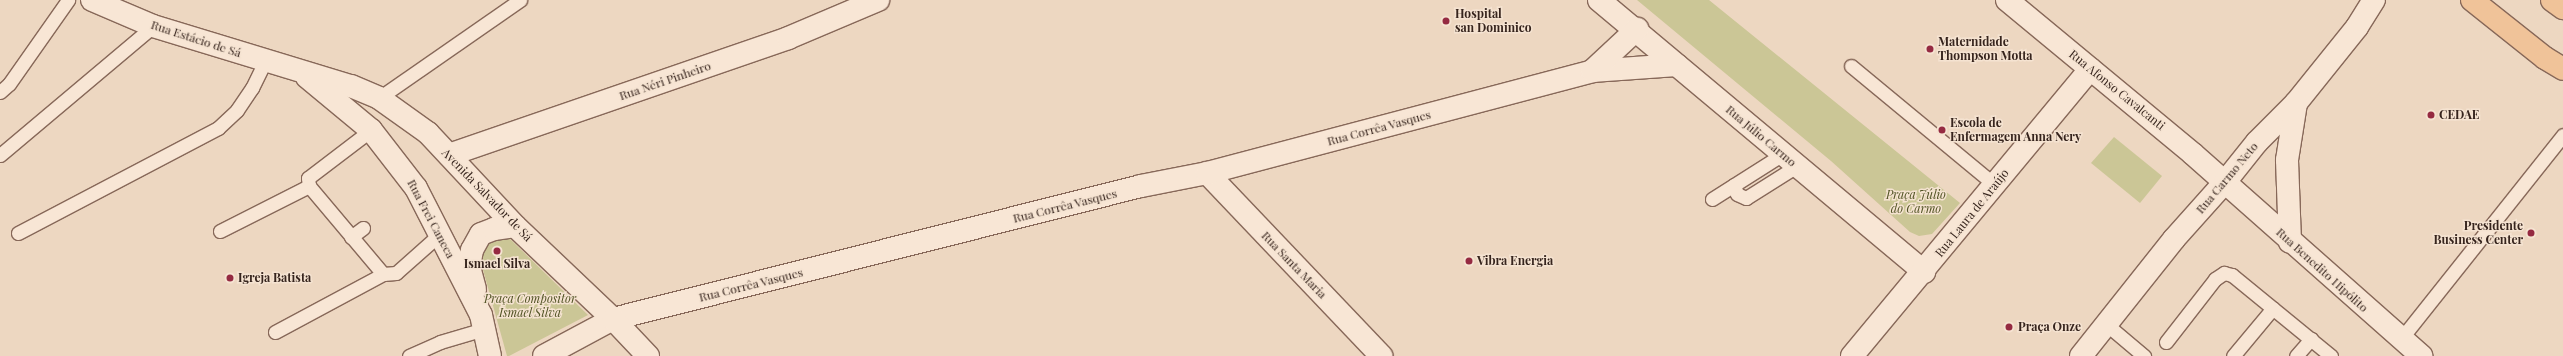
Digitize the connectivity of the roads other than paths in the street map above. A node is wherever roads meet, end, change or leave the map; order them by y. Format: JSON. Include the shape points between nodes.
{"nodes":[{"id":1,"x":68,"y":0,"type":"edge"},
{"id":2,"x":92,"y":0,"type":"edge"},
{"id":3,"x":520,"y":0,"type":"edge"},
{"id":4,"x":878,"y":0,"type":"edge"},
{"id":5,"x":1599,"y":0,"type":"edge"},
{"id":6,"x":2007,"y":0,"type":"edge"},
{"id":7,"x":2374,"y":0,"type":"edge"},
{"id":8,"x":2472,"y":0,"type":"edge"},
{"id":9,"x":2552,"y":0,"type":"edge"},
{"id":10,"x":2563,"y":8,"type":"edge"},
{"id":11,"x":153,"y":26,"type":"junction"},
{"id":12,"x":1637,"y":29,"type":"junction"},
{"id":13,"x":265,"y":61,"type":"junction"},
{"id":14,"x":2554,"y":64,"type":"edge"},
{"id":15,"x":1677,"y":65,"type":"junction"},
{"id":16,"x":1851,"y":66,"type":"dead end"},
{"id":17,"x":2090,"y":69,"type":"junction"},
{"id":18,"x":1592,"y":71,"type":"junction"},
{"id":19,"x":301,"y":73,"type":"junction"},
{"id":20,"x":2563,"y":73,"type":"edge"},
{"id":21,"x":0,"y":92,"type":"edge"},
{"id":22,"x":379,"y":98,"type":"junction"},
{"id":23,"x":2296,"y":103,"type":"junction"},
{"id":24,"x":371,"y":130,"type":"junction"},
{"id":25,"x":2563,"y":135,"type":"edge"},
{"id":26,"x":0,"y":155,"type":"edge"},
{"id":27,"x":449,"y":155,"type":"junction"},
{"id":28,"x":1790,"y":160,"type":"junction"},
{"id":29,"x":1207,"y":173,"type":"junction"},
{"id":30,"x":2225,"y":182,"type":"junction"},
{"id":31,"x":1734,"y":185,"type":"junction"},
{"id":32,"x":1995,"y":185,"type":"junction"},
{"id":33,"x":309,"y":186,"type":"junction"},
{"id":34,"x":1712,"y":199,"type":"dead end"},
{"id":35,"x":515,"y":226,"type":"junction"},
{"id":36,"x":363,"y":228,"type":"dead end"},
{"id":37,"x":220,"y":231,"type":"dead end"},
{"id":38,"x":18,"y":233,"type":"dead end"},
{"id":39,"x":440,"y":234,"type":"junction"},
{"id":40,"x":351,"y":237,"type":"junction"},
{"id":41,"x":2290,"y":242,"type":"junction"},
{"id":42,"x":1924,"y":272,"type":"junction"},
{"id":43,"x":384,"y":274,"type":"junction"},
{"id":44,"x":2273,"y":308,"type":"junction"},
{"id":45,"x":613,"y":319,"type":"junction"},
{"id":46,"x":482,"y":322,"type":"junction"},
{"id":47,"x":2106,"y":324,"type":"junction"},
{"id":48,"x":275,"y":332,"type":"dead end"},
{"id":49,"x":2310,"y":340,"type":"junction"},
{"id":50,"x":2400,"y":340,"type":"junction"},
{"id":51,"x":2166,"y":342,"type":"dead end"},
{"id":52,"x":409,"y":356,"type":"edge"},
{"id":53,"x":490,"y":356,"type":"edge"},
{"id":54,"x":544,"y":356,"type":"edge"},
{"id":55,"x":648,"y":356,"type":"edge"},
{"id":56,"x":1381,"y":356,"type":"edge"},
{"id":57,"x":1852,"y":356,"type":"edge"},
{"id":58,"x":2081,"y":356,"type":"edge"},
{"id":59,"x":2144,"y":356,"type":"edge"},
{"id":60,"x":2233,"y":356,"type":"edge"},
{"id":61,"x":2296,"y":356,"type":"edge"},
{"id":62,"x":2331,"y":356,"type":"edge"},
{"id":63,"x":2421,"y":356,"type":"edge"}],
"edges":[{"from":1,"to":21,"type":"lane","via":[[9,84]]},
{"from":2,"to":11,"type":"street","name":"Rua Estácio de Sá"},
{"from":3,"to":22,"type":"lane"},
{"from":4,"to":27,"type":"street","name":"Rua Néri Pinheiro","via":[[788,38]]},
{"from":5,"to":12,"type":"street","name":"Rua Júlio Carmo"},
{"from":6,"to":17,"type":"street","name":"Rua Afonso Cavalcanti"},
{"from":7,"to":23,"type":"street","name":"Rua Carmo Neto","via":[[2357,27]]},
{"from":8,"to":14,"type":"main road"},
{"from":9,"to":10,"type":"main road"},
{"from":11,"to":13,"type":"street","name":"Rua Estácio de Sá"},
{"from":11,"to":26,"type":"lane"},
{"from":12,"to":15,"type":"street","name":"Rua Júlio Carmo"},
{"from":12,"to":18,"type":"street","name":"Rua Corrêa Vasques"},
{"from":13,"to":19,"type":"street","name":"Rua Estácio de Sá"},
{"from":13,"to":38,"type":"lane","via":[[252,88],[237,110],[218,128]]},
{"from":14,"to":20,"type":"street"},
{"from":15,"to":18,"type":"street","name":"Rua Corrêa Vasques"},
{"from":15,"to":28,"type":"street","name":"Rua Júlio Carmo"},
{"from":16,"to":32,"type":"lane"},
{"from":17,"to":30,"type":"street","name":"Rua Afonso Cavalcanti"},
{"from":17,"to":32,"type":"street","name":"Rua Laura de Araújo"},
{"from":18,"to":29,"type":"street","name":"Rua Corrêa Vasques"},
{"from":19,"to":22,"type":"street","name":"Avenida Salvador de Sá","via":[[351,86]]},
{"from":19,"to":24,"type":"street","name":"Rua Frei Caneca"},
{"from":22,"to":27,"type":"street","name":"Avenida Salvador de Sá","via":[[428,133]]},
{"from":23,"to":30,"type":"street","name":"Rua Carmo Neto","via":[[2257,142]]},
{"from":23,"to":41,"type":"street","via":[[2287,160]]},
{"from":24,"to":33,"type":"lane","via":[[308,178]]},
{"from":24,"to":39,"type":"street","name":"Rua Frei Caneca","via":[[416,188]]},
{"from":25,"to":50,"type":"lane"},
{"from":27,"to":35,"type":"street","name":"Avenida Salvador de Sá"},
{"from":28,"to":31,"type":"lane"},
{"from":28,"to":31,"type":"lane","via":[[1746,198],[1737,194]]},
{"from":28,"to":42,"type":"street","name":"Rua Júlio Carmo"},
{"from":29,"to":45,"type":"street","name":"Rua Corrêa Vasques","via":[[1134,188]]},
{"from":29,"to":56,"type":"street","name":"Rua Santa Maria"},
{"from":30,"to":41,"type":"street","name":"Rua Benedito Hipólito"},
{"from":30,"to":47,"type":"street","name":"Rua Carmo Neto"},
{"from":31,"to":34,"type":"lane"},
{"from":32,"to":42,"type":"street","name":"Rua Laura de Araújo"},
{"from":33,"to":37,"type":"lane"},
{"from":33,"to":40,"type":"lane"},
{"from":35,"to":45,"type":"street","name":"Avenida Salvador de Sá"},
{"from":35,"to":46,"type":"street","via":[[481,234],[472,250],[469,267]]},
{"from":36,"to":40,"type":"lane"},
{"from":39,"to":43,"type":"lane","via":[[396,273]]},
{"from":39,"to":46,"type":"street","name":"Rua Frei Caneca"},
{"from":40,"to":43,"type":"lane"},
{"from":41,"to":50,"type":"street","name":"Rua Benedito Hipólito"},
{"from":42,"to":57,"type":"street","name":"Rua Laura de Araújo"},
{"from":43,"to":48,"type":"lane"},
{"from":44,"to":49,"type":"lane"},
{"from":44,"to":51,"type":"lane","via":[[2232,275],[2224,273],[2215,279]]},
{"from":44,"to":60,"type":"lane"},
{"from":45,"to":54,"type":"street","name":"Rua Corrêa Vasques"},
{"from":45,"to":55,"type":"street","name":"Avenida Salvador de Sá"},
{"from":46,"to":52,"type":"lane"},
{"from":46,"to":53,"type":"street","name":"Rua Frei Caneca"},
{"from":47,"to":58,"type":"street","name":"Rua Carmo Neto"},
{"from":47,"to":59,"type":"lane"},
{"from":49,"to":61,"type":"lane"},
{"from":49,"to":62,"type":"lane"},
{"from":50,"to":63,"type":"street","name":"Rua Benedito Hipólito"}]}
